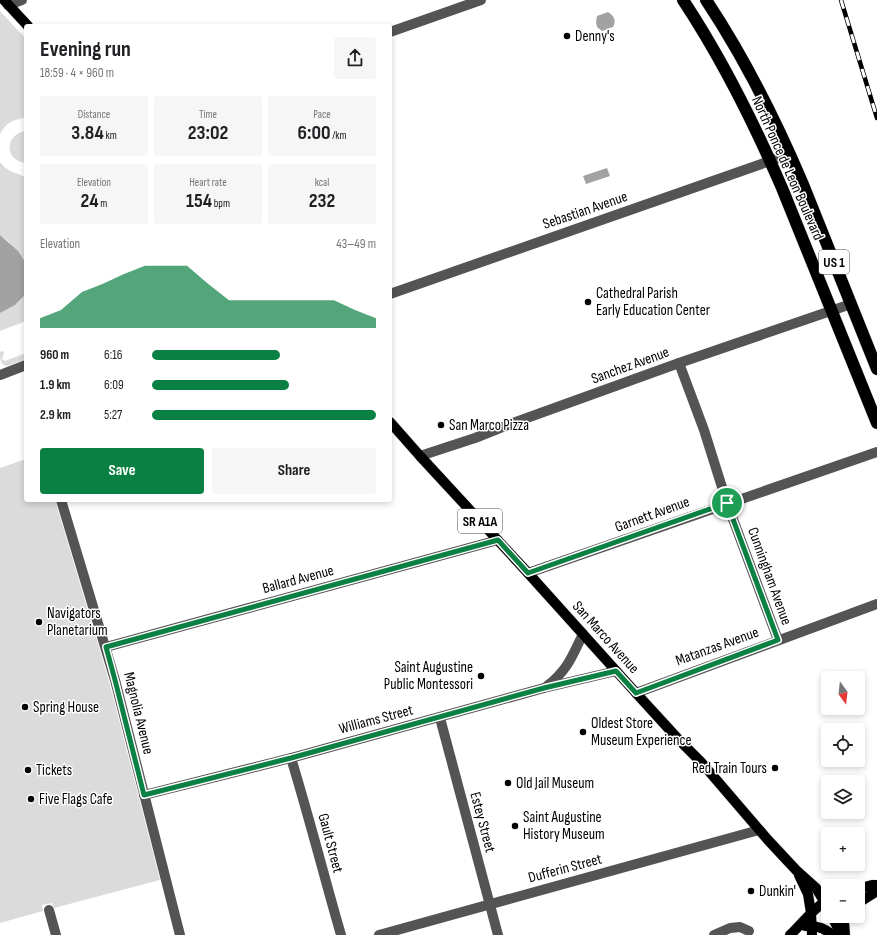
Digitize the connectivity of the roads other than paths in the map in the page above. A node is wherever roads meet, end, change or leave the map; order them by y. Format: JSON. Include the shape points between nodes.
{"nodes":[{"id":1,"x":22,"y":0,"type":"edge"},
{"id":2,"x":481,"y":0,"type":"edge"},
{"id":3,"x":683,"y":0,"type":"edge"},
{"id":4,"x":706,"y":0,"type":"edge"},
{"id":5,"x":6,"y":2,"type":"edge"},
{"id":6,"x":26,"y":24,"type":"edge"},
{"id":7,"x":392,"y":31,"type":"edge"},
{"id":8,"x":790,"y":154,"type":"junction"},
{"id":9,"x":770,"y":161,"type":"junction"},
{"id":10,"x":392,"y":293,"type":"edge"},
{"id":11,"x":851,"y":304,"type":"junction"},
{"id":12,"x":832,"y":311,"type":"junction"},
{"id":13,"x":679,"y":363,"type":"junction"},
{"id":14,"x":24,"y":366,"type":"edge"},
{"id":15,"x":877,"y":369,"type":"edge"},
{"id":16,"x":0,"y":375,"type":"edge"},
{"id":17,"x":877,"y":423,"type":"edge"},
{"id":18,"x":392,"y":424,"type":"edge"},
{"id":19,"x":877,"y":452,"type":"edge"},
{"id":20,"x":420,"y":456,"type":"junction"},
{"id":21,"x":62,"y":502,"type":"edge"},
{"id":22,"x":727,"y":503,"type":"junction"},
{"id":23,"x":498,"y":540,"type":"junction"},
{"id":24,"x":528,"y":573,"type":"junction"},
{"id":25,"x":877,"y":604,"type":"edge"},
{"id":26,"x":583,"y":634,"type":"junction"},
{"id":27,"x":778,"y":640,"type":"junction"},
{"id":28,"x":106,"y":647,"type":"junction"},
{"id":29,"x":616,"y":671,"type":"junction"},
{"id":30,"x":544,"y":688,"type":"junction"},
{"id":31,"x":636,"y":693,"type":"junction"},
{"id":32,"x":440,"y":718,"type":"junction"},
{"id":33,"x":291,"y":758,"type":"junction"},
{"id":34,"x":144,"y":795,"type":"junction"},
{"id":35,"x":759,"y":830,"type":"junction"},
{"id":36,"x":796,"y":870,"type":"junction"},
{"id":37,"x":877,"y":885,"type":"edge"},
{"id":38,"x":865,"y":887,"type":"edge"},
{"id":39,"x":877,"y":891,"type":"edge"},
{"id":40,"x":821,"y":895,"type":"edge"},
{"id":41,"x":865,"y":899,"type":"edge"},
{"id":42,"x":490,"y":904,"type":"junction"},
{"id":43,"x":821,"y":907,"type":"edge"},
{"id":44,"x":49,"y":910,"type":"dead end"},
{"id":45,"x":811,"y":913,"type":"junction"},
{"id":46,"x":836,"y":923,"type":"edge"},
{"id":47,"x":844,"y":923,"type":"edge"},
{"id":48,"x":799,"y":927,"type":"junction"},
{"id":49,"x":812,"y":930,"type":"edge"},
{"id":50,"x":749,"y":931,"type":"dead end"},
{"id":51,"x":56,"y":935,"type":"edge"},
{"id":52,"x":180,"y":935,"type":"edge"},
{"id":53,"x":341,"y":935,"type":"edge"},
{"id":54,"x":379,"y":935,"type":"edge"},
{"id":55,"x":498,"y":935,"type":"edge"},
{"id":56,"x":714,"y":935,"type":"edge"},
{"id":57,"x":790,"y":935,"type":"edge"},
{"id":58,"x":833,"y":935,"type":"edge"},
{"id":59,"x":842,"y":935,"type":"edge"},
{"id":60,"x":845,"y":935,"type":"edge"}],
"edges":[{"from":1,"to":5,"type":"street"},
{"from":2,"to":7,"type":"street"},
{"from":3,"to":9,"type":"highway","name":"North Ponce de Leon Boulevard","number":"US 1","via":[[739,95]]},
{"from":4,"to":8,"type":"highway","name":"North Ponce de Leon Boulevard","number":"US 1","via":[[733,43]]},
{"from":5,"to":6,"type":"main road"},
{"from":8,"to":9,"type":"street","name":"Sebastian Avenue"},
{"from":8,"to":11,"type":"highway","name":"North Ponce de Leon Boulevard","number":"US 1"},
{"from":9,"to":10,"type":"street","name":"Sebastian Avenue"},
{"from":9,"to":12,"type":"highway","name":"North Ponce de Leon Boulevard","number":"US 1"},
{"from":11,"to":12,"type":"street","name":"Sanchez Avenue"},
{"from":11,"to":15,"type":"highway","name":"North Ponce de Leon Boulevard","number":"US 1"},
{"from":12,"to":13,"type":"street","name":"Sanchez Avenue"},
{"from":12,"to":17,"type":"highway","name":"North Ponce de Leon Boulevard","number":"US 1"},
{"from":13,"to":20,"type":"street","name":"Sanchez Avenue"},
{"from":13,"to":22,"type":"street","name":"Cunningham Avenue"},
{"from":14,"to":16,"type":"street"},
{"from":18,"to":20,"type":"main road","name":"San Marco Avenue","number":"SR A1A"},
{"from":19,"to":22,"type":"street","name":"Garnett Avenue"},
{"from":20,"to":23,"type":"main road","name":"San Marco Avenue","number":"SR A1A"},
{"from":21,"to":28,"type":"street","name":"Magnolia Avenue"},
{"from":22,"to":24,"type":"street","name":"Garnett Avenue"},
{"from":22,"to":27,"type":"street","name":"Cunningham Avenue"},
{"from":23,"to":24,"type":"main road","name":"San Marco Avenue","number":"SR A1A"},
{"from":23,"to":28,"type":"street","name":"Ballard Avenue"},
{"from":24,"to":26,"type":"main road","name":"San Marco Avenue","number":"SR A1A"},
{"from":25,"to":27,"type":"street","name":"Matanzas Avenue"},
{"from":26,"to":29,"type":"main road","name":"San Marco Avenue","number":"SR A1A"},
{"from":26,"to":30,"type":"street","via":[[564,670]]},
{"from":27,"to":31,"type":"street","name":"Matanzas Avenue"},
{"from":28,"to":34,"type":"street","name":"Magnolia Avenue"},
{"from":29,"to":30,"type":"street","name":"Williams Street"},
{"from":29,"to":31,"type":"main road","name":"San Marco Avenue","number":"SR A1A"},
{"from":30,"to":32,"type":"street","name":"Williams Street"},
{"from":31,"to":35,"type":"main road","name":"San Marco Avenue","number":"SR A1A","via":[[701,762]]},
{"from":32,"to":33,"type":"street","name":"Williams Street"},
{"from":32,"to":42,"type":"street","name":"Estey Street"},
{"from":33,"to":34,"type":"street","name":"Williams Street"},
{"from":33,"to":53,"type":"street","name":"Gault Street"},
{"from":34,"to":52,"type":"street","name":"Magnolia Avenue"},
{"from":35,"to":36,"type":"main road","name":"San Marco Avenue","number":"SR A1A"},
{"from":35,"to":42,"type":"street","name":"Dufferin Street"},
{"from":36,"to":40,"type":"main road","name":"San Marco Avenue","number":"SR A1A"},
{"from":36,"to":45,"type":"main road","via":[[808,894]]},
{"from":37,"to":38,"type":"main road"},
{"from":39,"to":41,"type":"main road"},
{"from":42,"to":54,"type":"street","name":"Dufferin Street"},
{"from":42,"to":55,"type":"street","name":"Estey Street"},
{"from":43,"to":45,"type":"main road"},
{"from":44,"to":51,"type":"street"},
{"from":45,"to":48,"type":"main road"},
{"from":45,"to":49,"type":"main road"},
{"from":46,"to":59,"type":"main road"},
{"from":47,"to":60,"type":"main road"},
{"from":48,"to":49,"type":"main road"},
{"from":48,"to":57,"type":"main road"},
{"from":49,"to":58,"type":"main road","via":[[815,926]]},
{"from":50,"to":56,"type":"street","via":[[740,927],[730,928]]}]}
